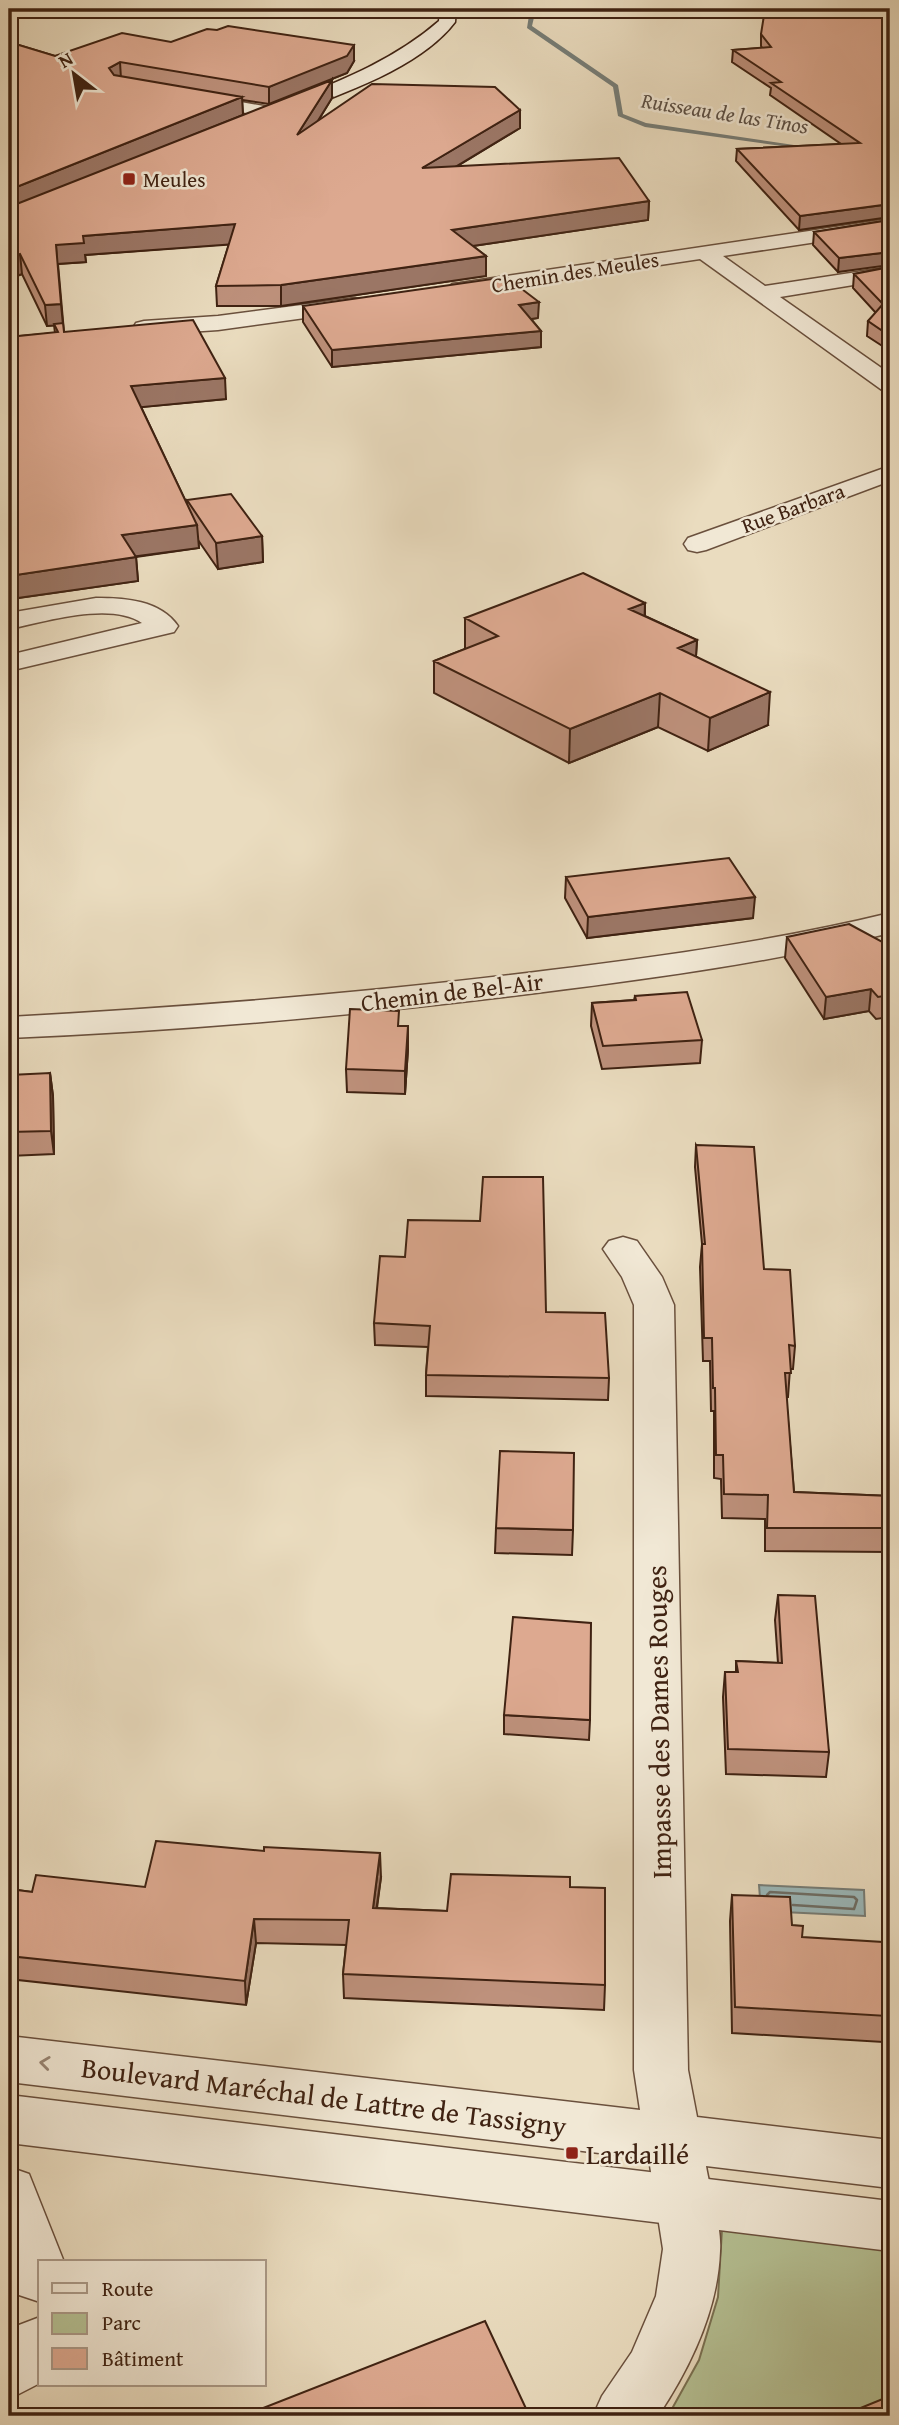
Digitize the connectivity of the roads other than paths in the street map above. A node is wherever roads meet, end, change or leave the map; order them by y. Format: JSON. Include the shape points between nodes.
{"nodes":[{"id":1,"x":448,"y":9,"type":"edge"},
{"id":2,"x":752,"y":9,"type":"edge"},
{"id":3,"x":890,"y":18,"type":"edge"},
{"id":4,"x":173,"y":95,"type":"edge"},
{"id":5,"x":275,"y":113,"type":"junction"},
{"id":6,"x":245,"y":125,"type":"edge"},
{"id":7,"x":890,"y":225,"type":"edge"},
{"id":8,"x":705,"y":253,"type":"junction"},
{"id":9,"x":890,"y":273,"type":"edge"},
{"id":10,"x":445,"y":292,"type":"edge"},
{"id":11,"x":761,"y":293,"type":"junction"},
{"id":12,"x":376,"y":302,"type":"edge"},
{"id":13,"x":127,"y":330,"type":"edge"},
{"id":14,"x":888,"y":382,"type":"edge"},
{"id":15,"x":890,"y":473,"type":"edge"},
{"id":16,"x":696,"y":544,"type":"dead end"},
{"id":17,"x":9,"y":621,"type":"edge"},
{"id":18,"x":9,"y":663,"type":"edge"},
{"id":19,"x":890,"y":923,"type":"edge"},
{"id":20,"x":9,"y":1028,"type":"edge"},
{"id":21,"x":623,"y":1249,"type":"dead end"},
{"id":22,"x":9,"y":2059,"type":"edge"},
{"id":23,"x":9,"y":2119,"type":"edge"},
{"id":24,"x":672,"y":2137,"type":"junction"},
{"id":25,"x":890,"y":2164,"type":"edge"},
{"id":26,"x":9,"y":2192,"type":"edge"},
{"id":27,"x":683,"y":2201,"type":"junction"},
{"id":28,"x":890,"y":2226,"type":"edge"},
{"id":29,"x":38,"y":2271,"type":"edge"},
{"id":30,"x":38,"y":2346,"type":"edge"},
{"id":31,"x":9,"y":2371,"type":"edge"},
{"id":32,"x":622,"y":2416,"type":"edge"}],
"edges":[{"from":1,"to":5,"type":"street","via":[[447,22],[426,44],[380,69]]},
{"from":2,"to":3,"type":"street"},
{"from":4,"to":5,"type":"street"},
{"from":5,"to":6,"type":"street"},
{"from":7,"to":8,"type":"street","name":"Chemin des Meules"},
{"from":8,"to":10,"type":"street","name":"Chemin des Meules"},
{"from":8,"to":11,"type":"street"},
{"from":9,"to":11,"type":"street"},
{"from":11,"to":14,"type":"street"},
{"from":12,"to":13,"type":"street"},
{"from":15,"to":16,"type":"street","name":"Rue Barbara"},
{"from":17,"to":18,"type":"street","via":[[110,606],[145,612],[164,625]]},
{"from":19,"to":20,"type":"street","name":"Chemin de Bel-Air","via":[[713,957],[448,994],[186,1018]]},
{"from":21,"to":24,"type":"street","name":"Impasse des Dames Rouges","via":[[654,1305],[662,2070]]},
{"from":24,"to":22,"type":"street","name":"Boulevard Maréchal de Lattre de Tassigny","one_way":true},
{"from":23,"to":27,"type":"street"},
{"from":24,"to":25,"type":"street","name":"Boulevard Maréchal de Lattre de Tassigny"},
{"from":24,"to":27,"type":"street","name":"Impasse des Dames Rouges"},
{"from":26,"to":29,"type":"street"},
{"from":27,"to":28,"type":"street"},
{"from":27,"to":32,"type":"street","via":[[692,2249],[685,2296],[659,2360]]},
{"from":30,"to":31,"type":"street"}]}
